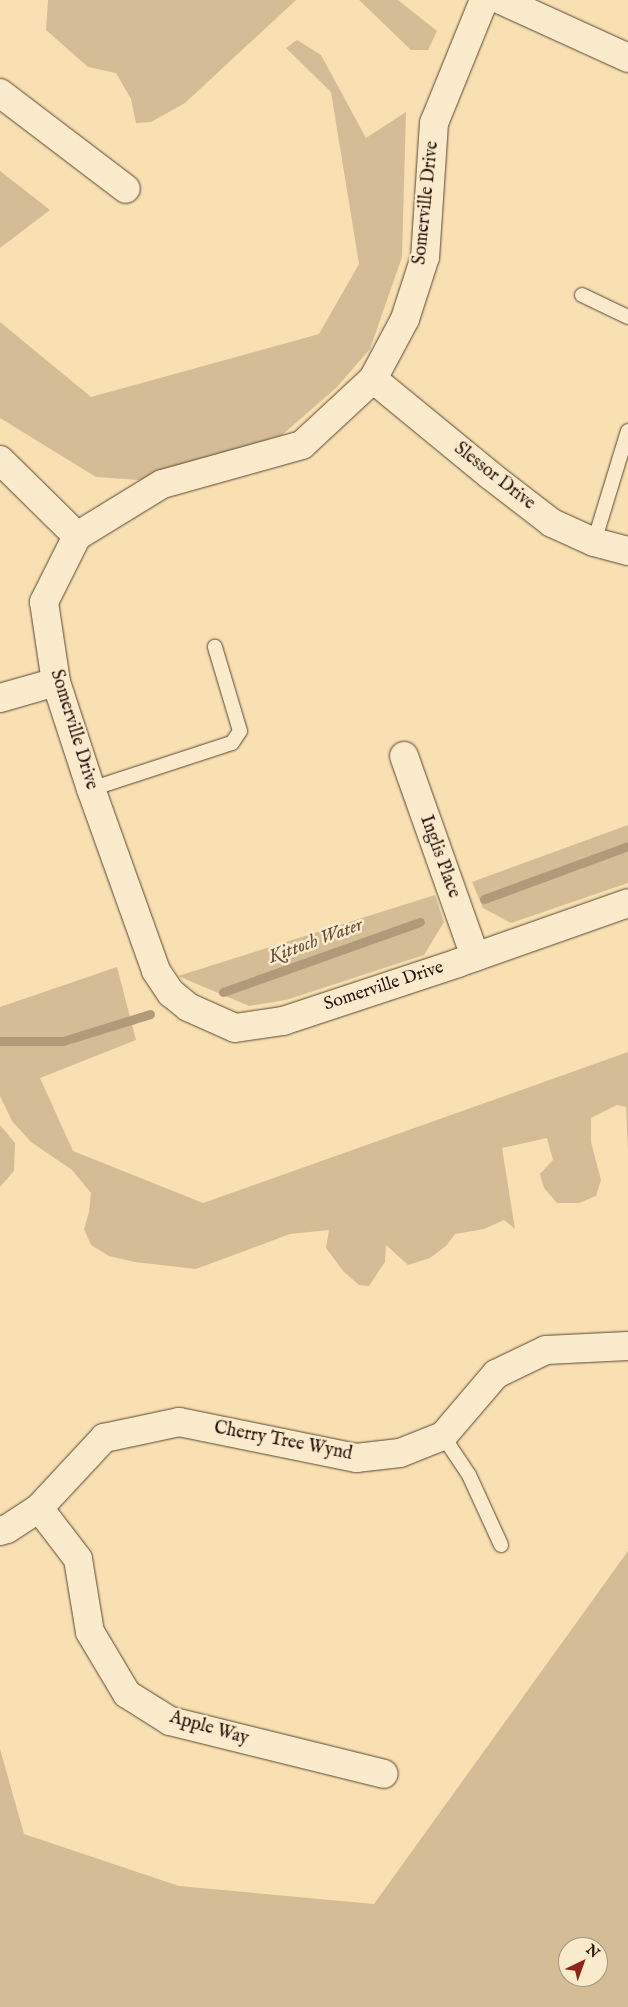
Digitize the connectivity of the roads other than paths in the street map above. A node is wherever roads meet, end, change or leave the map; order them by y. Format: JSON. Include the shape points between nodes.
{"nodes":[{"id":1,"x":484,"y":0,"type":"edge"},
{"id":2,"x":501,"y":0,"type":"edge"},
{"id":3,"x":628,"y":58,"type":"edge"},
{"id":4,"x":0,"y":93,"type":"edge"},
{"id":5,"x":126,"y":189,"type":"dead end"},
{"id":6,"x":582,"y":295,"type":"dead end"},
{"id":7,"x":628,"y":317,"type":"edge"},
{"id":8,"x":373,"y":379,"type":"junction"},
{"id":9,"x":628,"y":431,"type":"edge"},
{"id":10,"x":0,"y":460,"type":"edge"},
{"id":11,"x":77,"y":536,"type":"junction"},
{"id":12,"x":594,"y":542,"type":"junction"},
{"id":13,"x":628,"y":551,"type":"edge"},
{"id":14,"x":215,"y":647,"type":"dead end"},
{"id":15,"x":56,"y":682,"type":"junction"},
{"id":16,"x":0,"y":698,"type":"edge"},
{"id":17,"x":404,"y":756,"type":"dead end"},
{"id":18,"x":90,"y":789,"type":"junction"},
{"id":19,"x":628,"y":903,"type":"edge"},
{"id":20,"x":475,"y":957,"type":"junction"},
{"id":21,"x":628,"y":1346,"type":"edge"},
{"id":22,"x":443,"y":1436,"type":"junction"},
{"id":23,"x":39,"y":1508,"type":"junction"},
{"id":24,"x":0,"y":1531,"type":"edge"},
{"id":25,"x":501,"y":1545,"type":"dead end"},
{"id":26,"x":384,"y":1774,"type":"dead end"}],
"edges":[{"from":1,"to":8,"type":"street","name":"Somerville Drive","via":[[434,122],[425,257],[406,319]]},
{"from":2,"to":3,"type":"street"},
{"from":4,"to":5,"type":"street"},
{"from":6,"to":7,"type":"lane"},
{"from":8,"to":11,"type":"street","name":"Somerville Drive","via":[[302,446],[162,484]]},
{"from":8,"to":12,"type":"street","name":"Slessor Drive","via":[[552,523]]},
{"from":9,"to":12,"type":"lane"},
{"from":10,"to":11,"type":"street"},
{"from":11,"to":15,"type":"street","name":"Somerville Drive","via":[[44,602]]},
{"from":12,"to":13,"type":"street","name":"Slessor Drive"},
{"from":14,"to":18,"type":"lane","via":[[240,731],[232,743]]},
{"from":15,"to":16,"type":"street"},
{"from":15,"to":18,"type":"street","name":"Somerville Drive"},
{"from":17,"to":20,"type":"street","name":"Inglis Place"},
{"from":18,"to":20,"type":"street","name":"Somerville Drive","via":[[156,972],[171,993],[188,1007],[235,1028],[282,1020]]},
{"from":19,"to":20,"type":"street","name":"Somerville Drive"},
{"from":21,"to":22,"type":"street","name":"Cherry Tree Wynd","via":[[546,1350],[504,1370],[496,1374]]},
{"from":22,"to":23,"type":"street","name":"Cherry Tree Wynd","via":[[400,1454],[356,1458],[179,1422],[104,1438]]},
{"from":22,"to":25,"type":"lane","via":[[469,1475]]},
{"from":23,"to":24,"type":"street","name":"Cherry Tree Wynd"},
{"from":23,"to":26,"type":"street","name":"Apple Way","via":[[78,1559],[90,1632],[127,1694],[170,1721]]}]}
